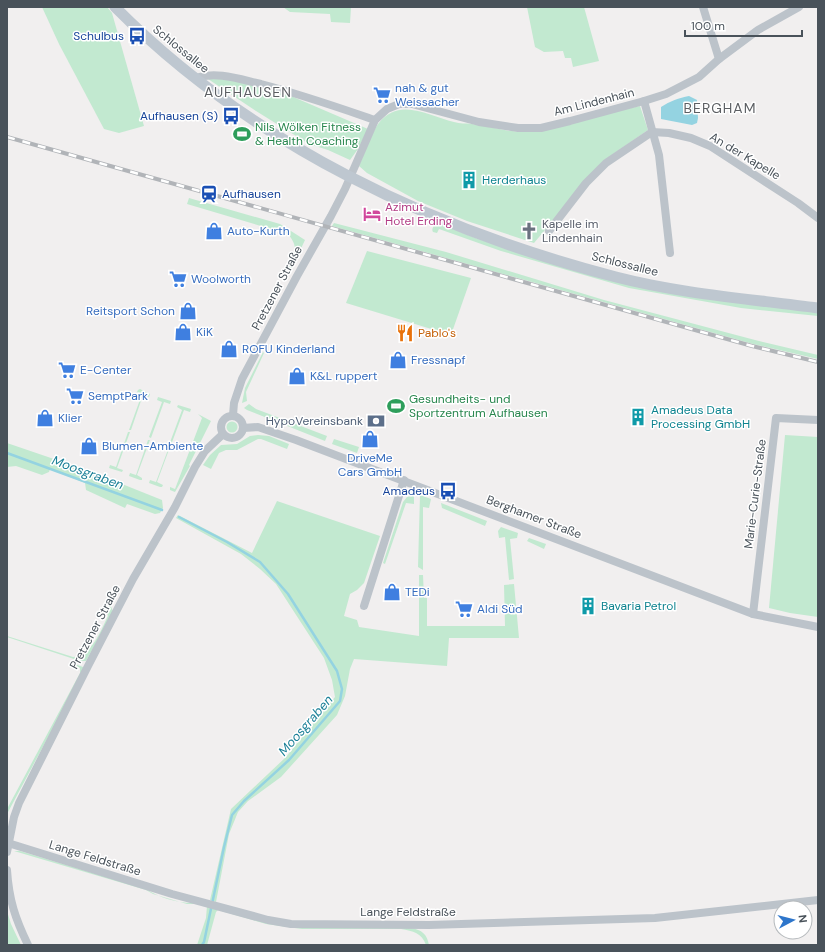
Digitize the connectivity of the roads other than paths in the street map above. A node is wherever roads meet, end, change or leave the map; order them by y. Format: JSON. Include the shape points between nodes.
{"nodes":[{"id":1,"x":114,"y":7,"type":"edge"},
{"id":2,"x":703,"y":7,"type":"edge"},
{"id":3,"x":799,"y":7,"type":"edge"},
{"id":4,"x":720,"y":59,"type":"junction"},
{"id":5,"x":195,"y":78,"type":"junction"},
{"id":6,"x":644,"y":101,"type":"junction"},
{"id":7,"x":375,"y":120,"type":"junction"},
{"id":8,"x":652,"y":132,"type":"junction"},
{"id":9,"x":350,"y":176,"type":"junction"},
{"id":10,"x":818,"y":218,"type":"edge"},
{"id":11,"x":549,"y":232,"type":"dead end"},
{"id":12,"x":670,"y":253,"type":"dead end"},
{"id":13,"x":818,"y":308,"type":"edge"},
{"id":14,"x":233,"y":415,"type":"junction"},
{"id":15,"x":818,"y":420,"type":"edge"},
{"id":16,"x":243,"y":428,"type":"junction"},
{"id":17,"x":223,"y":434,"type":"junction"},
{"id":18,"x":404,"y":480,"type":"junction"},
{"id":19,"x":364,"y":606,"type":"dead end"},
{"id":20,"x":753,"y":614,"type":"junction"},
{"id":21,"x":818,"y":627,"type":"edge"},
{"id":22,"x":8,"y":843,"type":"edge"},
{"id":23,"x":7,"y":852,"type":"edge"},
{"id":24,"x":7,"y":870,"type":"edge"},
{"id":25,"x":818,"y":900,"type":"edge"},
{"id":26,"x":28,"y":945,"type":"edge"}],
"edges":[{"from":1,"to":5,"type":"main road","name":"Schlossallee"},
{"from":2,"to":4,"type":"street"},
{"from":3,"to":4,"type":"street","name":"Am Lindenhain","via":[[758,30]]},
{"from":4,"to":6,"type":"street","name":"Am Lindenhain","via":[[699,77],[666,94]]},
{"from":5,"to":7,"type":"street","via":[[208,74],[228,76],[294,92]]},
{"from":5,"to":9,"type":"main road","name":"Schlossallee","via":[[292,145]]},
{"from":6,"to":7,"type":"street","name":"Am Lindenhain","via":[[541,128],[518,128],[479,122],[412,104],[399,104],[387,109]]},
{"from":6,"to":8,"type":"street"},
{"from":7,"to":9,"type":"street","name":"Am Lindenhain"},
{"from":8,"to":10,"type":"street","name":"An der Kapelle","via":[[691,138],[710,146]]},
{"from":8,"to":11,"type":"street","via":[[606,164],[586,183]]},
{"from":8,"to":12,"type":"street","via":[[659,155]]},
{"from":9,"to":13,"type":"main road","name":"Schlossallee","via":[[409,206],[461,227],[531,252],[617,277],[674,289]]},
{"from":9,"to":14,"type":"street","name":"Pretzener Straße","via":[[242,380]]},
{"from":14,"to":16,"type":"street","via":[[241,420]]},
{"from":14,"to":17,"type":"street","via":[[226,416],[222,421],[220,427]]},
{"from":15,"to":20,"type":"street","name":"Marie-Curie-Straße","via":[[776,418]]},
{"from":16,"to":17,"type":"street","via":[[235,437],[230,438]]},
{"from":16,"to":18,"type":"street","name":"Berghamer Straße","via":[[258,427]]},
{"from":17,"to":22,"type":"street","name":"Pretzener Straße","via":[[205,451],[133,579],[19,803]]},
{"from":18,"to":19,"type":"street"},
{"from":18,"to":20,"type":"street","name":"Berghamer Straße"},
{"from":20,"to":21,"type":"street","name":"Berghamer Straße"},
{"from":22,"to":23,"type":"street","name":"Pretzener Straße"},
{"from":22,"to":25,"type":"street","name":"Lange Feldstraße","via":[[172,894],[291,924],[429,925],[655,918]]},
{"from":24,"to":26,"type":"street","via":[[13,910]]}]}
